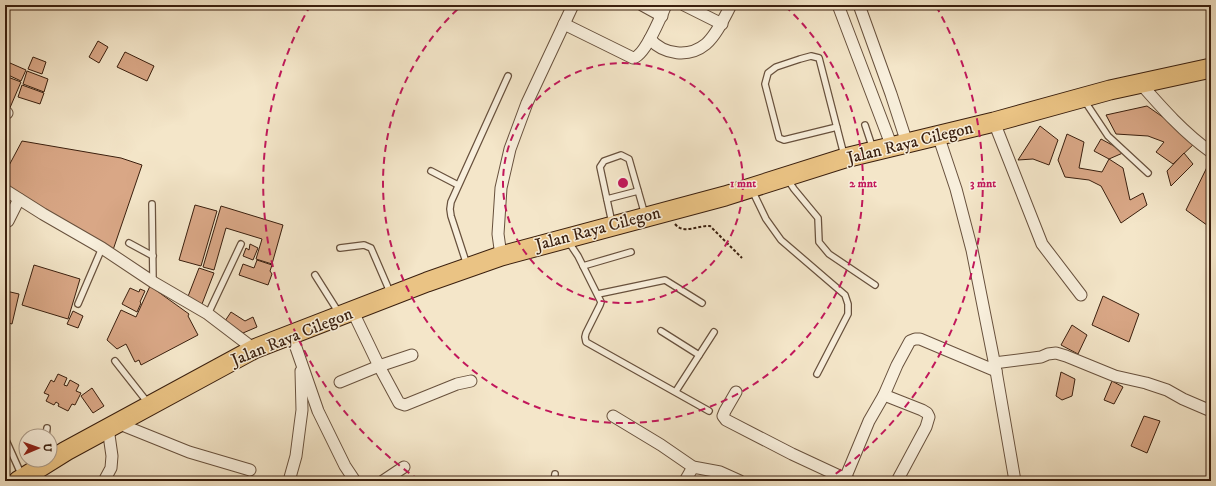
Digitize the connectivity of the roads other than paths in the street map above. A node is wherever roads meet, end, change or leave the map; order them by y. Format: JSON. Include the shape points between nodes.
{"nodes":[{"id":1,"x":573,"y":5,"type":"edge"},
{"id":2,"x":642,"y":5,"type":"edge"},
{"id":3,"x":684,"y":5,"type":"edge"},
{"id":4,"x":731,"y":5,"type":"edge"},
{"id":5,"x":838,"y":5,"type":"edge"},
{"id":6,"x":859,"y":5,"type":"edge"},
{"id":7,"x":664,"y":10,"type":"edge"},
{"id":8,"x":564,"y":24,"type":"junction"},
{"id":9,"x":722,"y":24,"type":"junction"},
{"id":10,"x":650,"y":39,"type":"junction"},
{"id":11,"x":1211,"y":68,"type":"edge"},
{"id":12,"x":508,"y":76,"type":"dead end"},
{"id":13,"x":1140,"y":84,"type":"junction"},
{"id":14,"x":1083,"y":98,"type":"junction"},
{"id":15,"x":994,"y":122,"type":"junction"},
{"id":16,"x":865,"y":125,"type":"dead end"},
{"id":17,"x":837,"y":127,"type":"junction"},
{"id":18,"x":938,"y":135,"type":"junction"},
{"id":19,"x":900,"y":145,"type":"junction"},
{"id":20,"x":874,"y":151,"type":"junction"},
{"id":21,"x":1211,"y":152,"type":"edge"},
{"id":22,"x":844,"y":158,"type":"junction"},
{"id":23,"x":431,"y":171,"type":"dead end"},
{"id":24,"x":1148,"y":173,"type":"dead end"},
{"id":25,"x":786,"y":177,"type":"junction"},
{"id":26,"x":458,"y":185,"type":"junction"},
{"id":27,"x":751,"y":188,"type":"junction"},
{"id":28,"x":5,"y":190,"type":"edge"},
{"id":29,"x":638,"y":191,"type":"junction"},
{"id":30,"x":19,"y":199,"type":"junction"},
{"id":31,"x":607,"y":199,"type":"junction"},
{"id":32,"x":152,"y":204,"type":"dead end"},
{"id":33,"x":645,"y":217,"type":"junction"},
{"id":34,"x":8,"y":221,"type":"dead end"},
{"id":35,"x":612,"y":226,"type":"junction"},
{"id":36,"x":566,"y":238,"type":"junction"},
{"id":37,"x":129,"y":243,"type":"dead end"},
{"id":38,"x":240,"y":244,"type":"dead end"},
{"id":39,"x":102,"y":248,"type":"junction"},
{"id":40,"x":340,"y":248,"type":"dead end"},
{"id":41,"x":631,"y":252,"type":"dead end"},
{"id":42,"x":153,"y":256,"type":"junction"},
{"id":43,"x":501,"y":256,"type":"junction"},
{"id":44,"x":583,"y":266,"type":"junction"},
{"id":45,"x":468,"y":268,"type":"junction"},
{"id":46,"x":314,"y":275,"type":"dead end"},
{"id":47,"x":153,"y":282,"type":"junction"},
{"id":48,"x":875,"y":285,"type":"dead end"},
{"id":49,"x":598,"y":294,"type":"junction"},
{"id":50,"x":1081,"y":295,"type":"dead end"},
{"id":51,"x":392,"y":296,"type":"junction"},
{"id":52,"x":702,"y":303,"type":"dead end"},
{"id":53,"x":78,"y":304,"type":"dead end"},
{"id":54,"x":208,"y":314,"type":"junction"},
{"id":55,"x":347,"y":314,"type":"junction"},
{"id":56,"x":661,"y":331,"type":"dead end"},
{"id":57,"x":714,"y":332,"type":"dead end"},
{"id":58,"x":292,"y":336,"type":"junction"},
{"id":59,"x":254,"y":349,"type":"junction"},
{"id":60,"x":412,"y":355,"type":"dead end"},
{"id":61,"x":699,"y":355,"type":"junction"},
{"id":62,"x":115,"y":361,"type":"dead end"},
{"id":63,"x":301,"y":361,"type":"junction"},
{"id":64,"x":379,"y":366,"type":"junction"},
{"id":65,"x":996,"y":367,"type":"junction"},
{"id":66,"x":816,"y":374,"type":"dead end"},
{"id":67,"x":471,"y":381,"type":"dead end"},
{"id":68,"x":340,"y":382,"type":"dead end"},
{"id":69,"x":676,"y":391,"type":"junction"},
{"id":70,"x":736,"y":392,"type":"dead end"},
{"id":71,"x":884,"y":395,"type":"junction"},
{"id":72,"x":150,"y":405,"type":"junction"},
{"id":73,"x":709,"y":410,"type":"dead end"},
{"id":74,"x":1211,"y":411,"type":"edge"},
{"id":75,"x":613,"y":416,"type":"dead end"},
{"id":76,"x":112,"y":425,"type":"junction"},
{"id":77,"x":5,"y":438,"type":"edge"},
{"id":78,"x":58,"y":455,"type":"edge"},
{"id":79,"x":404,"y":467,"type":"dead end"},
{"id":80,"x":693,"y":467,"type":"junction"},
{"id":81,"x":36,"y":468,"type":"edge"},
{"id":82,"x":250,"y":470,"type":"dead end"},
{"id":83,"x":555,"y":474,"type":"dead end"},
{"id":84,"x":21,"y":479,"type":"edge"},
{"id":85,"x":846,"y":480,"type":"edge"},
{"id":86,"x":104,"y":481,"type":"edge"},
{"id":87,"x":289,"y":481,"type":"edge"},
{"id":88,"x":356,"y":481,"type":"edge"},
{"id":89,"x":383,"y":481,"type":"edge"},
{"id":90,"x":554,"y":481,"type":"edge"},
{"id":91,"x":685,"y":481,"type":"edge"},
{"id":92,"x":740,"y":481,"type":"edge"},
{"id":93,"x":897,"y":481,"type":"edge"},
{"id":94,"x":1015,"y":481,"type":"edge"}],
"edges":[{"from":1,"to":8,"type":"street"},
{"from":2,"to":7,"type":"street"},
{"from":3,"to":9,"type":"street"},
{"from":4,"to":9,"type":"street"},
{"from":5,"to":19,"type":"street"},
{"from":6,"to":19,"type":"street","via":[[892,94]]},
{"from":7,"to":10,"type":"street"},
{"from":8,"to":10,"type":"street","via":[[633,58],[639,55]]},
{"from":8,"to":43,"type":"street","via":[[527,103],[505,166],[498,234]]},
{"from":9,"to":10,"type":"street","via":[[706,43],[689,52],[671,53]]},
{"from":11,"to":13,"type":"highway","name":"Jalan Raya Cilegon"},
{"from":12,"to":26,"type":"lane"},
{"from":13,"to":14,"type":"highway","name":"Jalan Raya Cilegon"},
{"from":13,"to":21,"type":"street","via":[[1191,136]]},
{"from":14,"to":15,"type":"highway","name":"Jalan Raya Cilegon"},
{"from":14,"to":24,"type":"lane","via":[[1108,136]]},
{"from":15,"to":18,"type":"highway","name":"Jalan Raya Cilegon"},
{"from":15,"to":50,"type":"street","via":[[1042,244]]},
{"from":16,"to":20,"type":"lane"},
{"from":17,"to":17,"type":"lane","via":[[819,58],[811,56],[800,59],[776,67],[768,73],[764,84],[779,138],[784,140]]},
{"from":17,"to":22,"type":"lane"},
{"from":18,"to":19,"type":"highway","name":"Jalan Raya Cilegon"},
{"from":18,"to":65,"type":"street","via":[[972,250]]},
{"from":19,"to":20,"type":"highway","name":"Jalan Raya Cilegon"},
{"from":20,"to":22,"type":"highway","name":"Jalan Raya Cilegon"},
{"from":22,"to":25,"type":"highway","name":"Jalan Raya Cilegon"},
{"from":23,"to":26,"type":"lane"},
{"from":25,"to":27,"type":"highway","name":"Jalan Raya Cilegon"},
{"from":25,"to":48,"type":"lane","via":[[818,218],[819,242],[829,254]]},
{"from":26,"to":45,"type":"lane","via":[[450,209]]},
{"from":27,"to":33,"type":"highway","name":"Jalan Raya Cilegon"},
{"from":27,"to":66,"type":"lane","via":[[781,240],[845,295],[848,314]]},
{"from":28,"to":30,"type":"street"},
{"from":29,"to":31,"type":"lane"},
{"from":29,"to":31,"type":"lane","via":[[629,159],[621,155],[604,161],[600,167]]},
{"from":29,"to":33,"type":"lane"},
{"from":30,"to":34,"type":"street"},
{"from":30,"to":39,"type":"street"},
{"from":31,"to":35,"type":"lane"},
{"from":32,"to":42,"type":"lane"},
{"from":33,"to":35,"type":"highway","name":"Jalan Raya Cilegon"},
{"from":35,"to":36,"type":"highway","name":"Jalan Raya Cilegon"},
{"from":36,"to":43,"type":"highway","name":"Jalan Raya Cilegon"},
{"from":36,"to":44,"type":"lane"},
{"from":37,"to":42,"type":"lane"},
{"from":38,"to":54,"type":"lane"},
{"from":39,"to":47,"type":"street"},
{"from":39,"to":53,"type":"lane"},
{"from":40,"to":51,"type":"lane","via":[[364,244],[371,248]]},
{"from":41,"to":44,"type":"lane"},
{"from":42,"to":47,"type":"lane"},
{"from":43,"to":45,"type":"highway","name":"Jalan Raya Cilegon"},
{"from":44,"to":49,"type":"lane"},
{"from":45,"to":51,"type":"highway","name":"Jalan Raya Cilegon"},
{"from":46,"to":55,"type":"lane"},
{"from":47,"to":54,"type":"street"},
{"from":49,"to":52,"type":"lane","via":[[665,280]]},
{"from":49,"to":69,"type":"lane","via":[[601,302],[586,333],[586,342]]},
{"from":51,"to":55,"type":"highway","name":"Jalan Raya Cilegon"},
{"from":54,"to":59,"type":"street"},
{"from":55,"to":58,"type":"highway","name":"Jalan Raya Cilegon"},
{"from":55,"to":64,"type":"street"},
{"from":56,"to":61,"type":"lane"},
{"from":57,"to":61,"type":"lane"},
{"from":58,"to":59,"type":"highway","name":"Jalan Raya Cilegon"},
{"from":58,"to":63,"type":"street"},
{"from":59,"to":72,"type":"highway","name":"Jalan Raya Cilegon"},
{"from":60,"to":64,"type":"street"},
{"from":61,"to":69,"type":"lane"},
{"from":62,"to":72,"type":"lane"},
{"from":63,"to":87,"type":"street","via":[[301,418],[296,456]]},
{"from":63,"to":88,"type":"street","via":[[318,411],[345,466]]},
{"from":64,"to":67,"type":"street","via":[[402,405]]},
{"from":64,"to":68,"type":"street"},
{"from":65,"to":71,"type":"street","via":[[915,339],[910,341]]},
{"from":65,"to":74,"type":"street","via":[[1056,353],[1115,376],[1167,390]]},
{"from":65,"to":94,"type":"street"},
{"from":69,"to":73,"type":"lane"},
{"from":70,"to":85,"type":"street","via":[[725,411],[726,420]]},
{"from":71,"to":85,"type":"street","via":[[869,421]]},
{"from":71,"to":93,"type":"street","via":[[922,410],[929,417]]},
{"from":72,"to":76,"type":"highway","name":"Jalan Raya Cilegon"},
{"from":75,"to":80,"type":"street"},
{"from":76,"to":78,"type":"highway","name":"Jalan Raya Cilegon"},
{"from":76,"to":82,"type":"street"},
{"from":76,"to":86,"type":"street","via":[[111,468]]},
{"from":77,"to":84,"type":"lane"},
{"from":79,"to":89,"type":"street"},
{"from":80,"to":91,"type":"street"},
{"from":80,"to":92,"type":"street","via":[[720,472]]},
{"from":81,"to":84,"type":"highway","name":"Jalan Raya Cilegon"},
{"from":83,"to":90,"type":"lane"}]}
